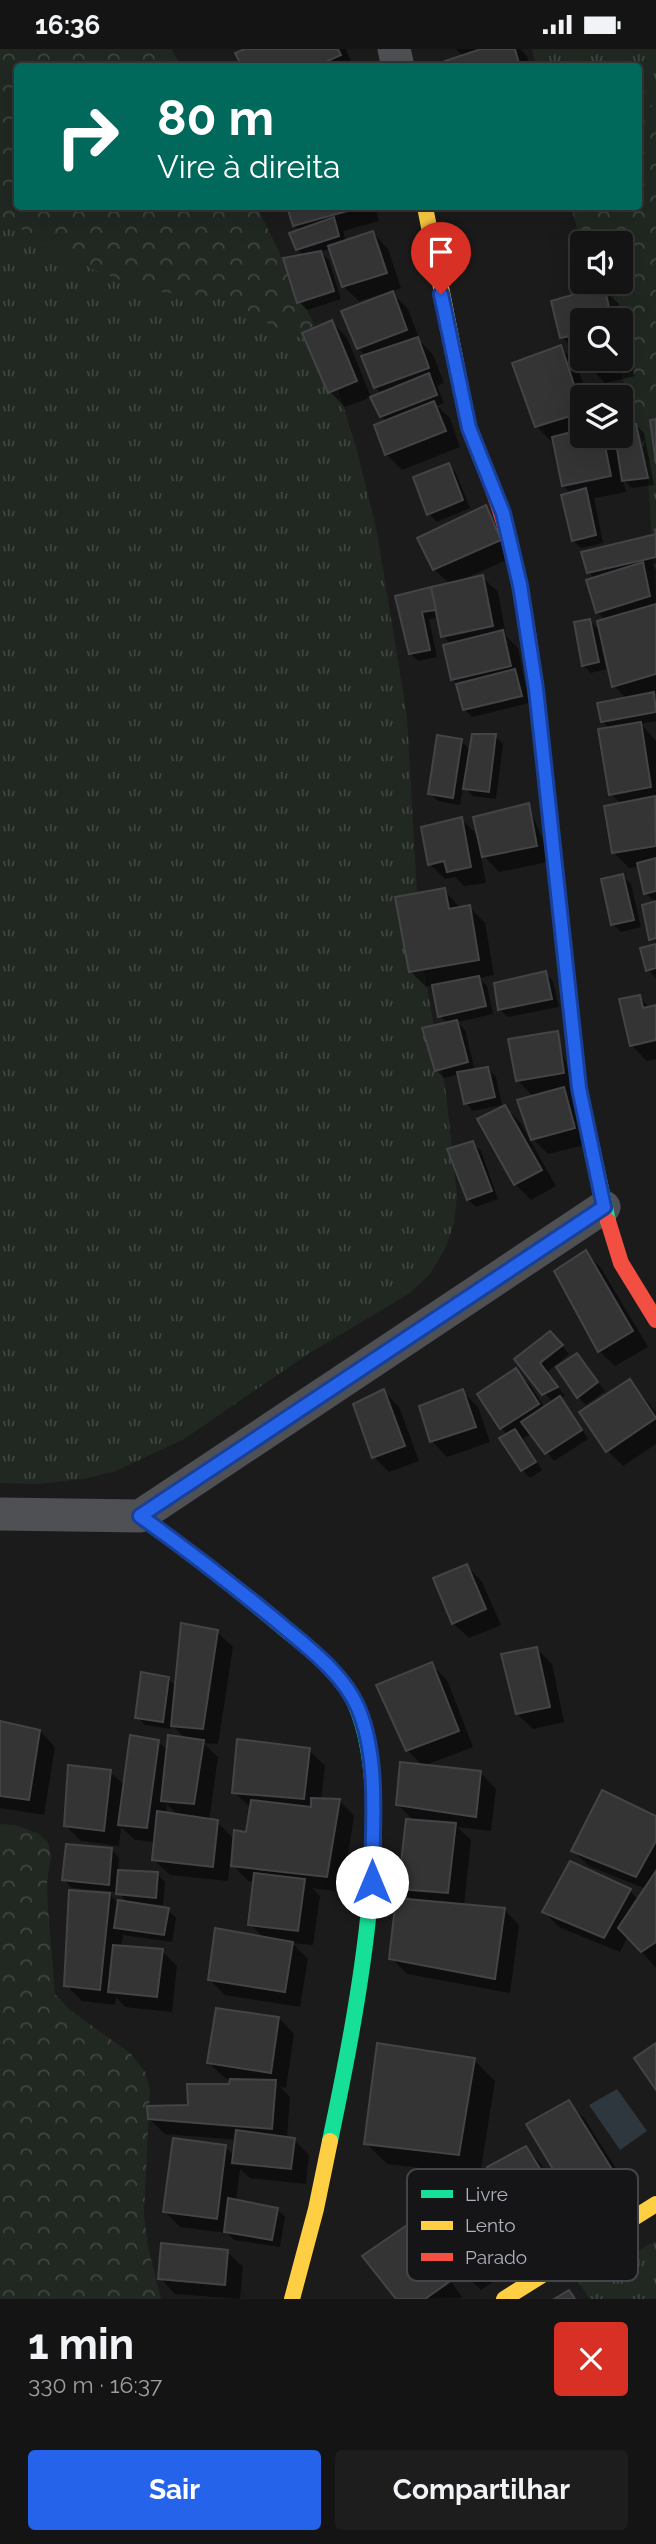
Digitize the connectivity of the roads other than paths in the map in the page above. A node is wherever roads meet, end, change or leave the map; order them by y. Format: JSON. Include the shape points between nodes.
{"nodes":[{"id":1,"x":426,"y":210,"type":"edge"},
{"id":2,"x":604,"y":1207,"type":"junction"},
{"id":3,"x":656,"y":1320,"type":"edge"},
{"id":4,"x":0,"y":1514,"type":"edge"},
{"id":5,"x":140,"y":1516,"type":"junction"},
{"id":6,"x":656,"y":2204,"type":"edge"},
{"id":7,"x":638,"y":2215,"type":"edge"},
{"id":8,"x":533,"y":2281,"type":"edge"},
{"id":9,"x":299,"y":2289,"type":"edge"},
{"id":10,"x":504,"y":2299,"type":"edge"}],
"edges":[{"from":1,"to":2,"type":"street","via":[[469,428],[503,513],[520,585],[536,689],[579,1088]]},
{"from":2,"to":3,"type":"street","via":[[621,1263]]},
{"from":2,"to":5,"type":"street"},
{"from":4,"to":5,"type":"street"},
{"from":5,"to":9,"type":"street","via":[[210,1566],[343,1682],[358,1707],[367,1737],[372,1765],[372,1882],[348,2057]]},
{"from":6,"to":7,"type":"street"},
{"from":8,"to":10,"type":"street"}]}
